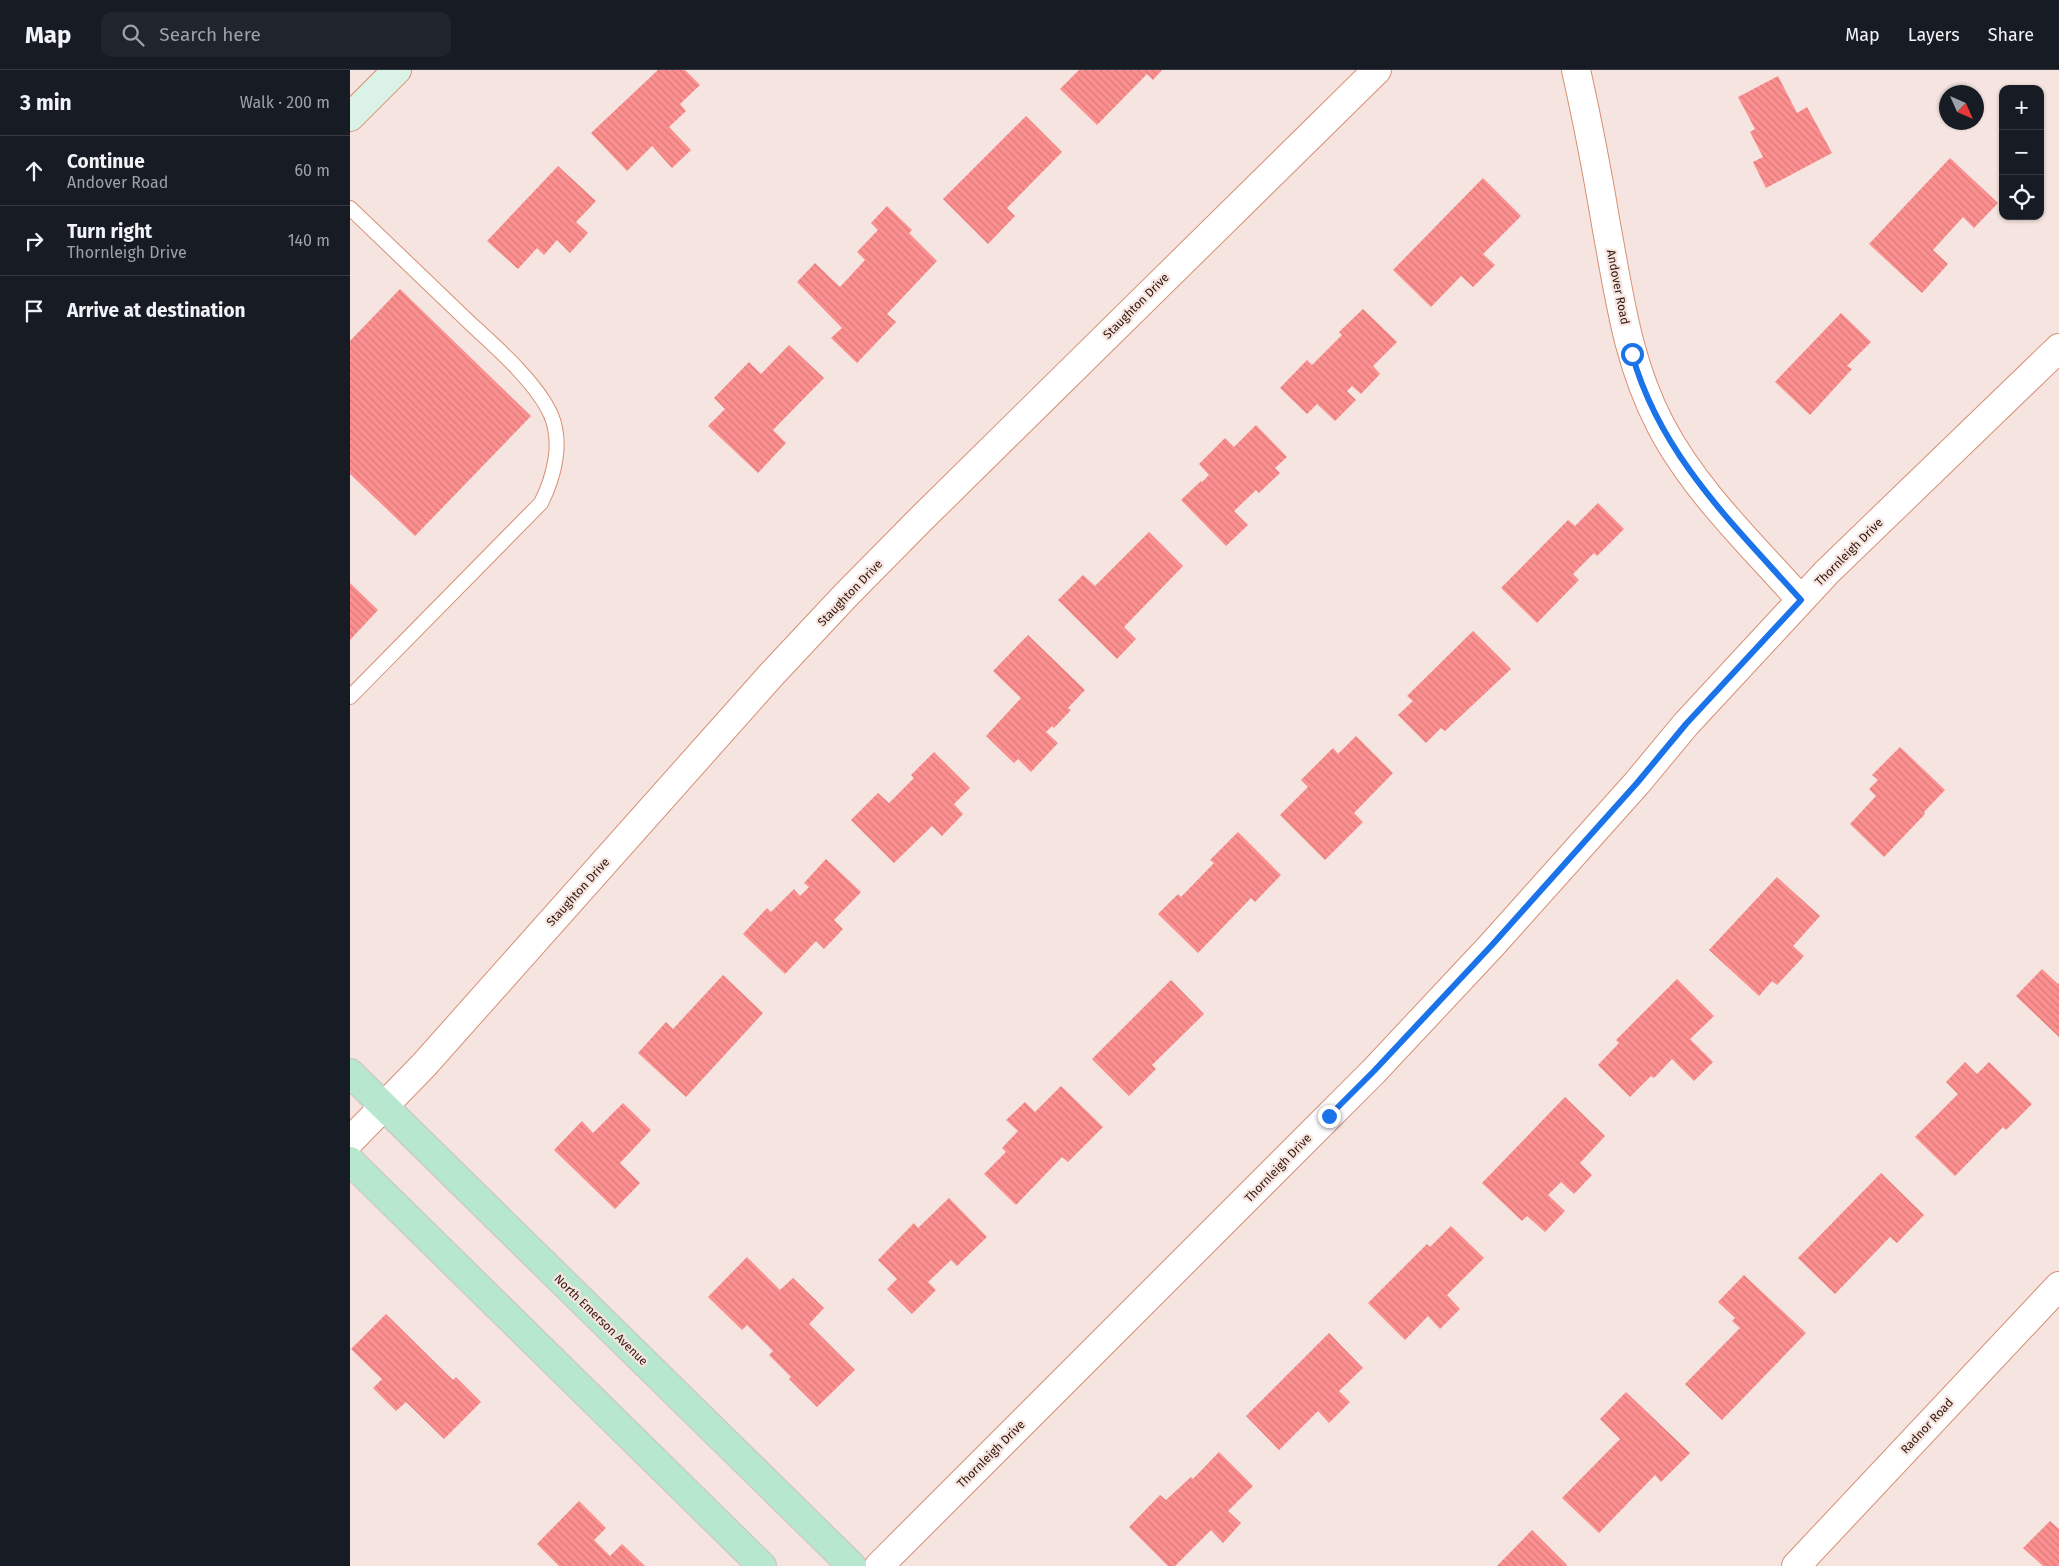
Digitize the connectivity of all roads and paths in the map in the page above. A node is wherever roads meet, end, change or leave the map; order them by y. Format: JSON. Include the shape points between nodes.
{"nodes":[{"id":1,"x":397,"y":70,"type":"edge"},
{"id":2,"x":1377,"y":70,"type":"edge"},
{"id":3,"x":1576,"y":70,"type":"edge"},
{"id":4,"x":351,"y":114,"type":"edge"},
{"id":5,"x":350,"y":208,"type":"edge"},
{"id":6,"x":2059,"y":348,"type":"edge"},
{"id":7,"x":1801,"y":600,"type":"junction"},
{"id":8,"x":350,"y":697,"type":"edge"},
{"id":9,"x":350,"y":1073,"type":"edge"},
{"id":10,"x":383,"y":1106,"type":"junction"},
{"id":11,"x":350,"y":1141,"type":"edge"},
{"id":12,"x":350,"y":1161,"type":"edge"},
{"id":13,"x":2059,"y":1286,"type":"edge"},
{"id":14,"x":762,"y":1566,"type":"edge"},
{"id":15,"x":852,"y":1566,"type":"edge"},
{"id":16,"x":879,"y":1566,"type":"edge"},
{"id":17,"x":1796,"y":1566,"type":"edge"}],
"edges":[{"from":1,"to":4,"type":"main road"},
{"from":2,"to":10,"type":"street","name":"Staughton Drive","via":[[846,595],[424,1065]]},
{"from":3,"to":7,"type":"street","name":"Andover Road","via":[[1623,317],[1645,390],[1661,426],[1688,470]]},
{"from":5,"to":8,"type":"lane","via":[[504,356],[532,388],[551,416],[556,453],[553,472],[541,503]]},
{"from":6,"to":7,"type":"street","name":"Thornleigh Drive"},
{"from":7,"to":16,"type":"street","name":"Thornleigh Drive","via":[[1686,724],[1492,945],[1374,1071]]},
{"from":9,"to":10,"type":"main road","name":"North Emerson Avenue"},
{"from":10,"to":11,"type":"street","name":"Staughton Drive"},
{"from":10,"to":15,"type":"main road","name":"North Emerson Avenue"},
{"from":12,"to":14,"type":"main road"},
{"from":13,"to":17,"type":"street","name":"Radnor Road"}]}
